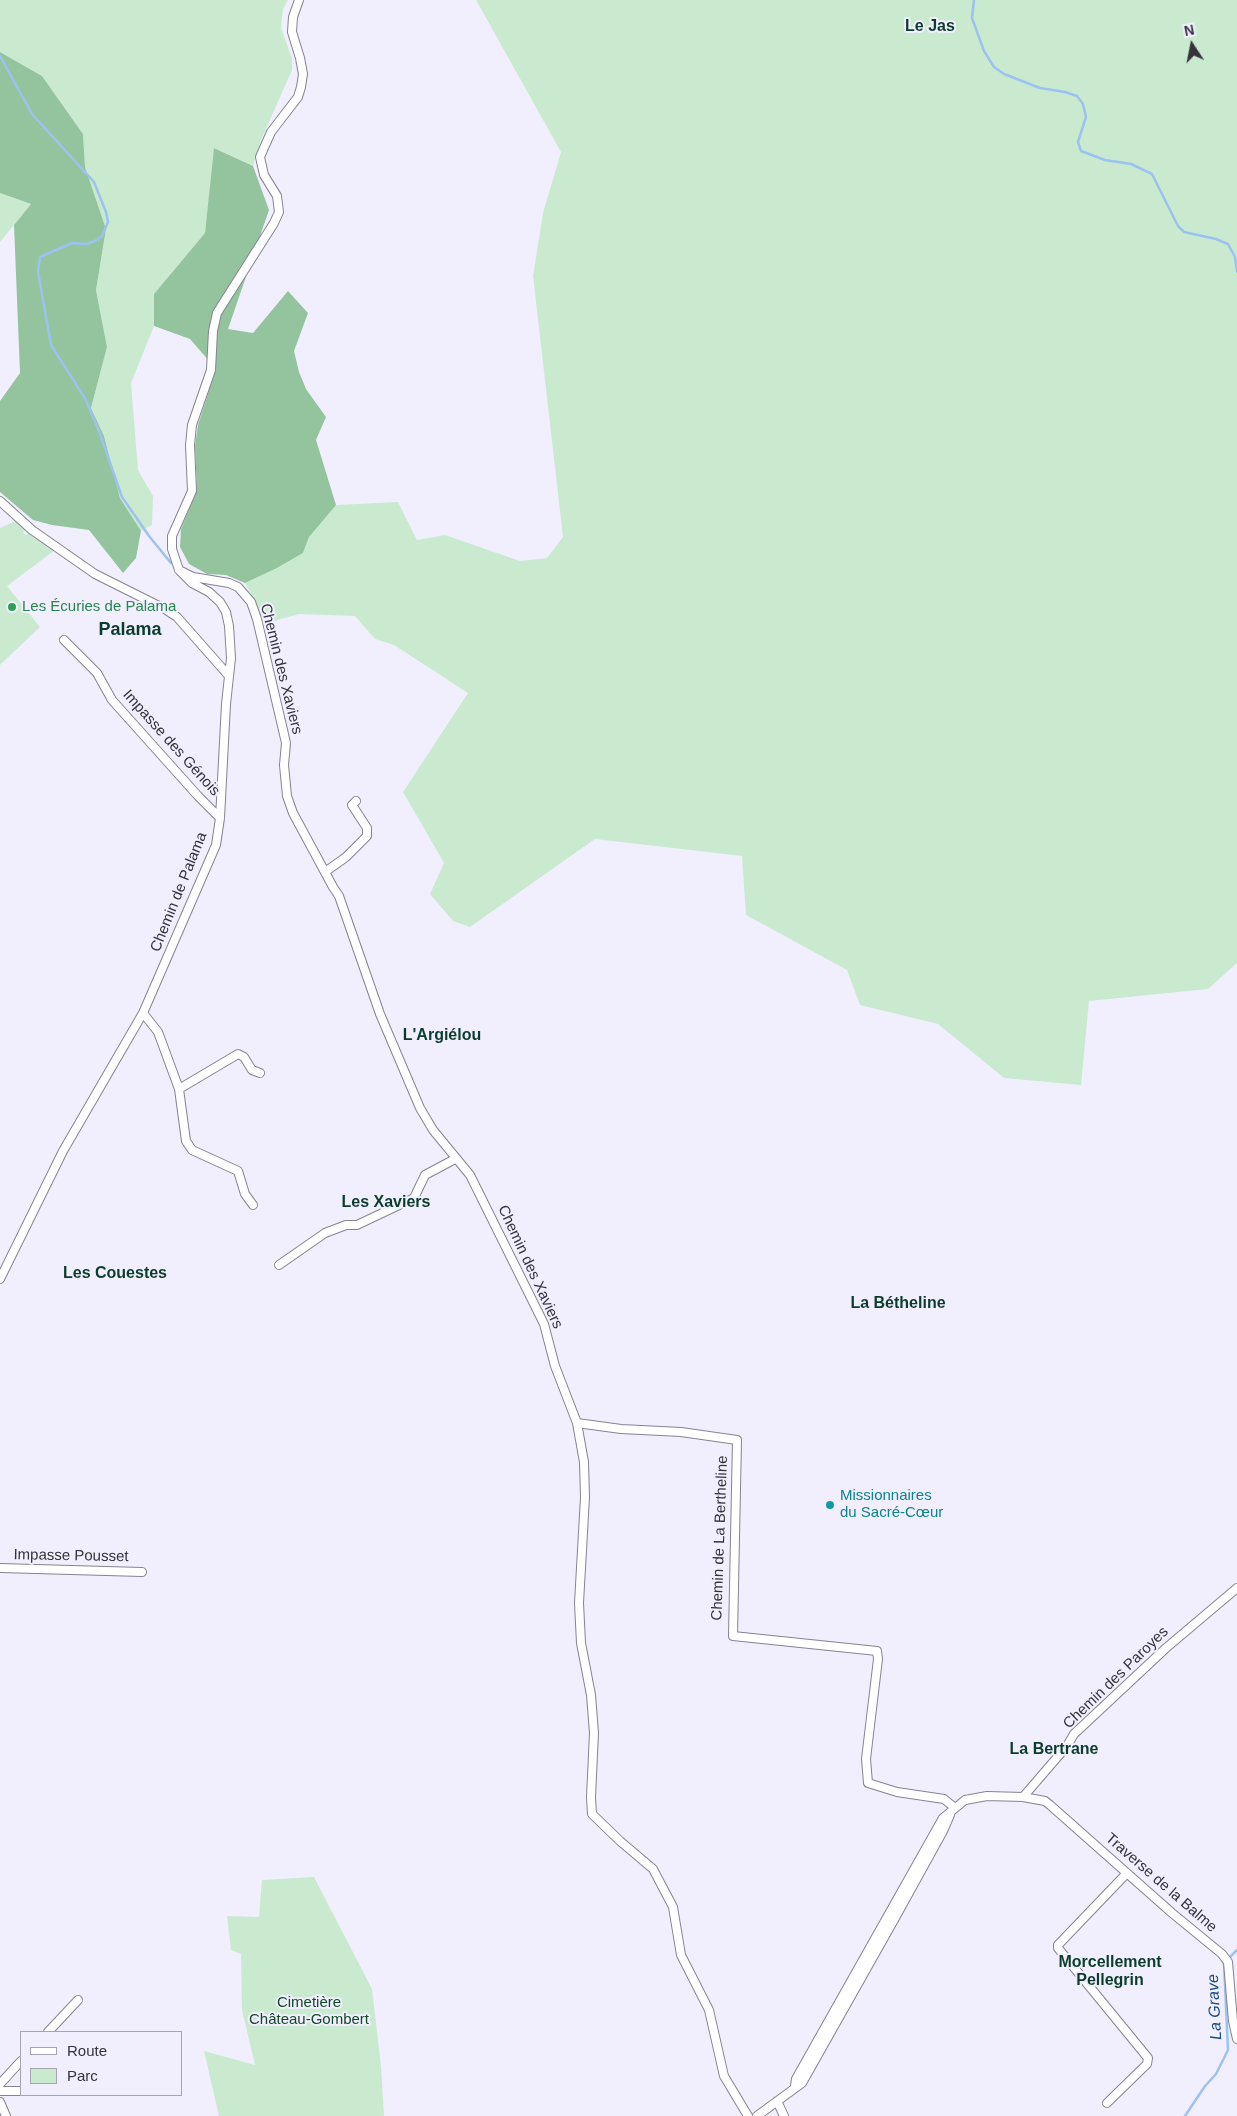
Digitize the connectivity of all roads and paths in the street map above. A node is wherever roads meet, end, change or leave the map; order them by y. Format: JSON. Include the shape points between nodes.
{"nodes":[{"id":1,"x":299,"y":0,"type":"edge"},
{"id":2,"x":0,"y":501,"type":"edge"},
{"id":3,"x":179,"y":570,"type":"junction"},
{"id":4,"x":64,"y":640,"type":"dead end"},
{"id":5,"x":229,"y":676,"type":"junction"},
{"id":6,"x":356,"y":801,"type":"dead end"},
{"id":7,"x":220,"y":818,"type":"junction"},
{"id":8,"x":325,"y":872,"type":"junction"},
{"id":9,"x":143,"y":1013,"type":"junction"},
{"id":10,"x":260,"y":1073,"type":"dead end"},
{"id":11,"x":180,"y":1089,"type":"junction"},
{"id":12,"x":455,"y":1159,"type":"junction"},
{"id":13,"x":253,"y":1205,"type":"dead end"},
{"id":14,"x":279,"y":1265,"type":"dead end"},
{"id":15,"x":0,"y":1279,"type":"edge"},
{"id":16,"x":577,"y":1423,"type":"junction"},
{"id":17,"x":0,"y":1568,"type":"edge"},
{"id":18,"x":142,"y":1572,"type":"dead end"},
{"id":19,"x":1237,"y":1588,"type":"edge"},
{"id":20,"x":1022,"y":1797,"type":"junction"},
{"id":21,"x":953,"y":1810,"type":"junction"},
{"id":22,"x":1127,"y":1873,"type":"junction"},
{"id":23,"x":78,"y":2000,"type":"dead end"},
{"id":24,"x":49,"y":2031,"type":"edge"},
{"id":25,"x":1237,"y":2039,"type":"edge"},
{"id":26,"x":20,"y":2062,"type":"edge"},
{"id":27,"x":0,"y":2084,"type":"edge"},
{"id":28,"x":20,"y":2091,"type":"edge"},
{"id":29,"x":0,"y":2092,"type":"edge"},
{"id":30,"x":777,"y":2101,"type":"junction"},
{"id":31,"x":0,"y":2102,"type":"edge"},
{"id":32,"x":1107,"y":2103,"type":"dead end"},
{"id":33,"x":763,"y":2115,"type":"edge"},
{"id":34,"x":6,"y":2116,"type":"edge"},
{"id":35,"x":748,"y":2116,"type":"edge"},
{"id":36,"x":784,"y":2116,"type":"edge"}],
"edges":[{"from":1,"to":3,"type":"street","via":[[292,32],[303,74],[302,87],[271,132],[260,157],[264,175],[277,196],[279,212],[214,322],[211,370],[192,425],[192,491],[172,536],[172,549]]},
{"from":2,"to":5,"type":"street","via":[[32,530],[95,574],[177,617]]},
{"from":3,"to":5,"type":"street","name":"Chemin de Palama","via":[[220,602],[226,612],[231,641]]},
{"from":3,"to":8,"type":"street","name":"Chemin des Xaviers","via":[[193,577],[238,587],[251,602],[258,619],[286,743],[286,796]]},
{"from":4,"to":7,"type":"street","name":"Impasse des Génois","via":[[97,673],[112,700]]},
{"from":5,"to":7,"type":"street","name":"Chemin de Palama"},
{"from":6,"to":8,"type":"street","via":[[352,805],[367,828],[367,836]]},
{"from":7,"to":9,"type":"street","name":"Chemin de Palama","via":[[216,845]]},
{"from":8,"to":12,"type":"street","name":"Chemin des Xaviers","via":[[340,896],[380,1014],[420,1108]]},
{"from":9,"to":11,"type":"street","via":[[158,1032]]},
{"from":9,"to":15,"type":"street","name":"Chemin de Palama","via":[[63,1151]]},
{"from":10,"to":11,"type":"street","via":[[252,1070],[244,1056],[238,1054]]},
{"from":11,"to":13,"type":"street","via":[[186,1141],[192,1150],[238,1171],[245,1194]]},
{"from":12,"to":14,"type":"street","via":[[425,1175],[414,1198],[357,1225],[346,1225],[325,1233]]},
{"from":12,"to":16,"type":"street","name":"Chemin des Xaviers","via":[[476,1186],[544,1324],[555,1366]]},
{"from":16,"to":21,"type":"street","name":"Chemin de La Bertheline","via":[[737,1440],[733,1636],[877,1651],[866,1760],[868,1783],[897,1792],[944,1799]]},
{"from":16,"to":35,"type":"street","name":"Chemin des Xaviers","via":[[585,1478],[579,1603],[581,1643],[594,1733],[592,1814],[653,1870],[673,1907],[681,1955],[709,2010],[724,2076]]},
{"from":17,"to":18,"type":"street","name":"Impasse Pousset"},
{"from":19,"to":20,"type":"street","name":"Chemin des Paroyes","via":[[1166,1648],[1074,1734]]},
{"from":20,"to":21,"type":"street","via":[[972,1797]]},
{"from":20,"to":22,"type":"street","name":"Traverse de la Balme","via":[[1050,1805]]},
{"from":21,"to":30,"type":"street","via":[[827,2032],[802,2083]]},
{"from":22,"to":25,"type":"street","name":"Traverse de la Balme","via":[[1228,1962]]},
{"from":22,"to":32,"type":"street","via":[[1058,1946],[1148,2058],[1147,2064]]},
{"from":23,"to":24,"type":"street"},
{"from":26,"to":27,"type":"street"},
{"from":28,"to":29,"type":"street"},
{"from":30,"to":33,"type":"street"},
{"from":30,"to":36,"type":"street"},
{"from":31,"to":34,"type":"street"}]}
